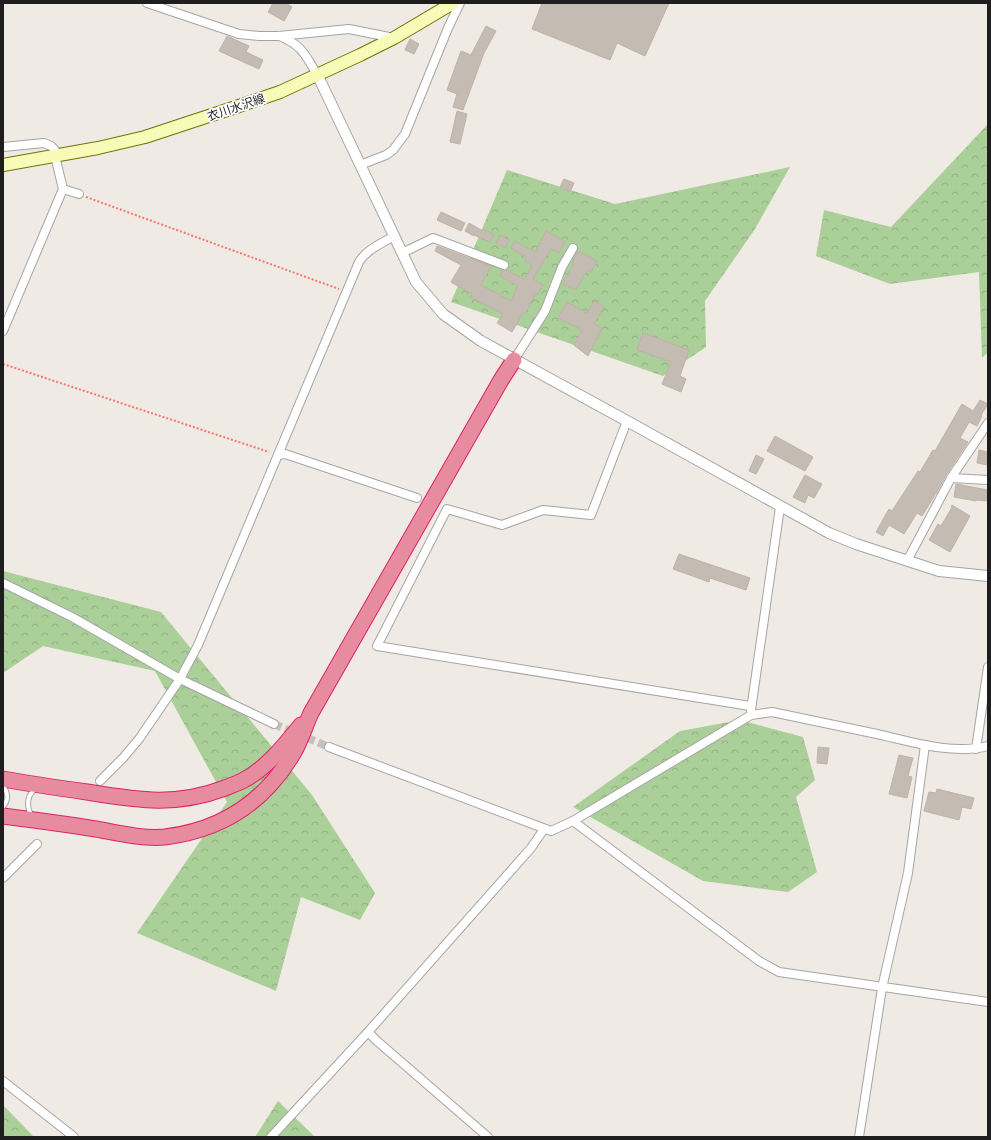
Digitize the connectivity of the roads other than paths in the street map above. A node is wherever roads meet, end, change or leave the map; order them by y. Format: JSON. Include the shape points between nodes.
{"nodes":[{"id":1,"x":147,"y":3,"type":"edge"},
{"id":2,"x":453,"y":3,"type":"edge"},
{"id":3,"x":460,"y":3,"type":"edge"},
{"id":4,"x":279,"y":36,"type":"junction"},
{"id":5,"x":394,"y":38,"type":"junction"},
{"id":6,"x":317,"y":74,"type":"junction"},
{"id":7,"x":3,"y":147,"type":"edge"},
{"id":8,"x":55,"y":156,"type":"junction"},
{"id":9,"x":360,"y":164,"type":"junction"},
{"id":10,"x":3,"y":165,"type":"edge"},
{"id":11,"x":63,"y":189,"type":"junction"},
{"id":12,"x":79,"y":194,"type":"road end"},
{"id":13,"x":394,"y":236,"type":"junction"},
{"id":14,"x":573,"y":248,"type":"dead end"},
{"id":15,"x":402,"y":253,"type":"junction"},
{"id":16,"x":504,"y":265,"type":"dead end"},
{"id":17,"x":3,"y":331,"type":"edge"},
{"id":18,"x":514,"y":360,"type":"junction"},
{"id":19,"x":627,"y":421,"type":"junction"},
{"id":20,"x":988,"y":424,"type":"edge"},
{"id":21,"x":278,"y":455,"type":"junction"},
{"id":22,"x":951,"y":478,"type":"junction"},
{"id":23,"x":988,"y":480,"type":"edge"},
{"id":24,"x":417,"y":498,"type":"dead end"},
{"id":25,"x":780,"y":507,"type":"junction"},
{"id":26,"x":906,"y":561,"type":"junction"},
{"id":27,"x":988,"y":576,"type":"edge"},
{"id":28,"x":3,"y":583,"type":"edge"},
{"id":29,"x":988,"y":667,"type":"edge"},
{"id":30,"x":180,"y":679,"type":"junction"},
{"id":31,"x":750,"y":706,"type":"junction"},
{"id":32,"x":311,"y":713,"type":"junction"},
{"id":33,"x":751,"y":715,"type":"junction"},
{"id":34,"x":274,"y":724,"type":"tunnel mouth"},
{"id":35,"x":925,"y":745,"type":"junction"},
{"id":36,"x":988,"y":746,"type":"edge"},
{"id":37,"x":329,"y":747,"type":"tunnel mouth"},
{"id":38,"x":976,"y":749,"type":"junction"},
{"id":39,"x":3,"y":779,"type":"edge"},
{"id":40,"x":100,"y":781,"type":"dead end"},
{"id":41,"x":3,"y":786,"type":"edge"},
{"id":42,"x":44,"y":786,"type":"junction"},
{"id":43,"x":3,"y":806,"type":"edge"},
{"id":44,"x":3,"y":816,"type":"edge"},
{"id":45,"x":572,"y":820,"type":"junction"},
{"id":46,"x":40,"y":821,"type":"junction"},
{"id":47,"x":544,"y":828,"type":"junction"},
{"id":48,"x":37,"y":844,"type":"dead end"},
{"id":49,"x":3,"y":878,"type":"edge"},
{"id":50,"x":882,"y":988,"type":"junction"},
{"id":51,"x":988,"y":1002,"type":"edge"},
{"id":52,"x":368,"y":1032,"type":"junction"},
{"id":53,"x":3,"y":1081,"type":"edge"},
{"id":54,"x":74,"y":1137,"type":"edge"},
{"id":55,"x":271,"y":1137,"type":"edge"},
{"id":56,"x":488,"y":1137,"type":"edge"},
{"id":57,"x":858,"y":1137,"type":"edge"}],
"edges":[{"from":1,"to":4,"type":"street","via":[[239,34]]},
{"from":2,"to":5,"type":"main road","name":"衣川水沢線"},
{"from":3,"to":9,"type":"street","via":[[405,134],[393,150]]},
{"from":4,"to":5,"type":"street","via":[[349,29]]},
{"from":4,"to":6,"type":"street","via":[[304,51]]},
{"from":5,"to":6,"type":"main road","name":"衣川水沢線"},
{"from":6,"to":8,"type":"main road","name":"衣川水沢線","via":[[280,92],[145,137]]},
{"from":6,"to":9,"type":"street"},
{"from":7,"to":8,"type":"street","via":[[44,143],[55,150]]},
{"from":8,"to":10,"type":"main road","name":"衣川水沢線"},
{"from":8,"to":11,"type":"street"},
{"from":9,"to":13,"type":"street"},
{"from":11,"to":12,"type":"street"},
{"from":11,"to":17,"type":"street"},
{"from":13,"to":15,"type":"street"},
{"from":13,"to":21,"type":"street","via":[[370,249],[363,256]]},
{"from":14,"to":18,"type":"street","via":[[562,267],[545,311]]},
{"from":15,"to":16,"type":"street","via":[[433,238]]},
{"from":15,"to":18,"type":"street","via":[[416,282],[443,314]]},
{"from":18,"to":19,"type":"street"},
{"from":18,"to":32,"type":"highway"},
{"from":19,"to":25,"type":"street"},
{"from":19,"to":31,"type":"street","via":[[591,515],[543,510],[502,525],[447,510],[377,646]]},
{"from":20,"to":22,"type":"street"},
{"from":21,"to":24,"type":"street","via":[[284,454]]},
{"from":21,"to":30,"type":"street","via":[[198,645]]},
{"from":22,"to":23,"type":"street"},
{"from":22,"to":26,"type":"street"},
{"from":25,"to":26,"type":"street","via":[[830,533]]},
{"from":25,"to":31,"type":"street"},
{"from":26,"to":27,"type":"street","via":[[939,570]]},
{"from":28,"to":30,"type":"street","via":[[72,617]]},
{"from":29,"to":38,"type":"street"},
{"from":30,"to":34,"type":"street"},
{"from":30,"to":40,"type":"street","via":[[139,740]]},
{"from":31,"to":33,"type":"street"},
{"from":32,"to":42,"type":"highway","via":[[266,765],[242,781],[192,798],[163,801],[132,799]]},
{"from":32,"to":46,"type":"highway","via":[[295,751],[282,772],[262,794],[240,812],[218,822],[194,831],[164,837],[138,836]]},
{"from":33,"to":35,"type":"street","via":[[772,712]]},
{"from":33,"to":45,"type":"street"},
{"from":35,"to":38,"type":"street"},
{"from":35,"to":50,"type":"street","via":[[908,873]]},
{"from":36,"to":38,"type":"street"},
{"from":37,"to":47,"type":"street"},
{"from":39,"to":42,"type":"highway"},
{"from":41,"to":43,"type":"lane","via":[[8,796]]},
{"from":42,"to":46,"type":"lane","via":[[30,795],[28,803],[31,815]]},
{"from":44,"to":46,"type":"highway"},
{"from":45,"to":47,"type":"street","via":[[551,831]]},
{"from":45,"to":50,"type":"street","via":[[759,961],[779,972]]},
{"from":47,"to":52,"type":"street","via":[[531,848]]},
{"from":48,"to":49,"type":"street"},
{"from":50,"to":51,"type":"street"},
{"from":50,"to":57,"type":"street"},
{"from":52,"to":55,"type":"street"},
{"from":52,"to":56,"type":"street"},
{"from":53,"to":54,"type":"street"}]}
